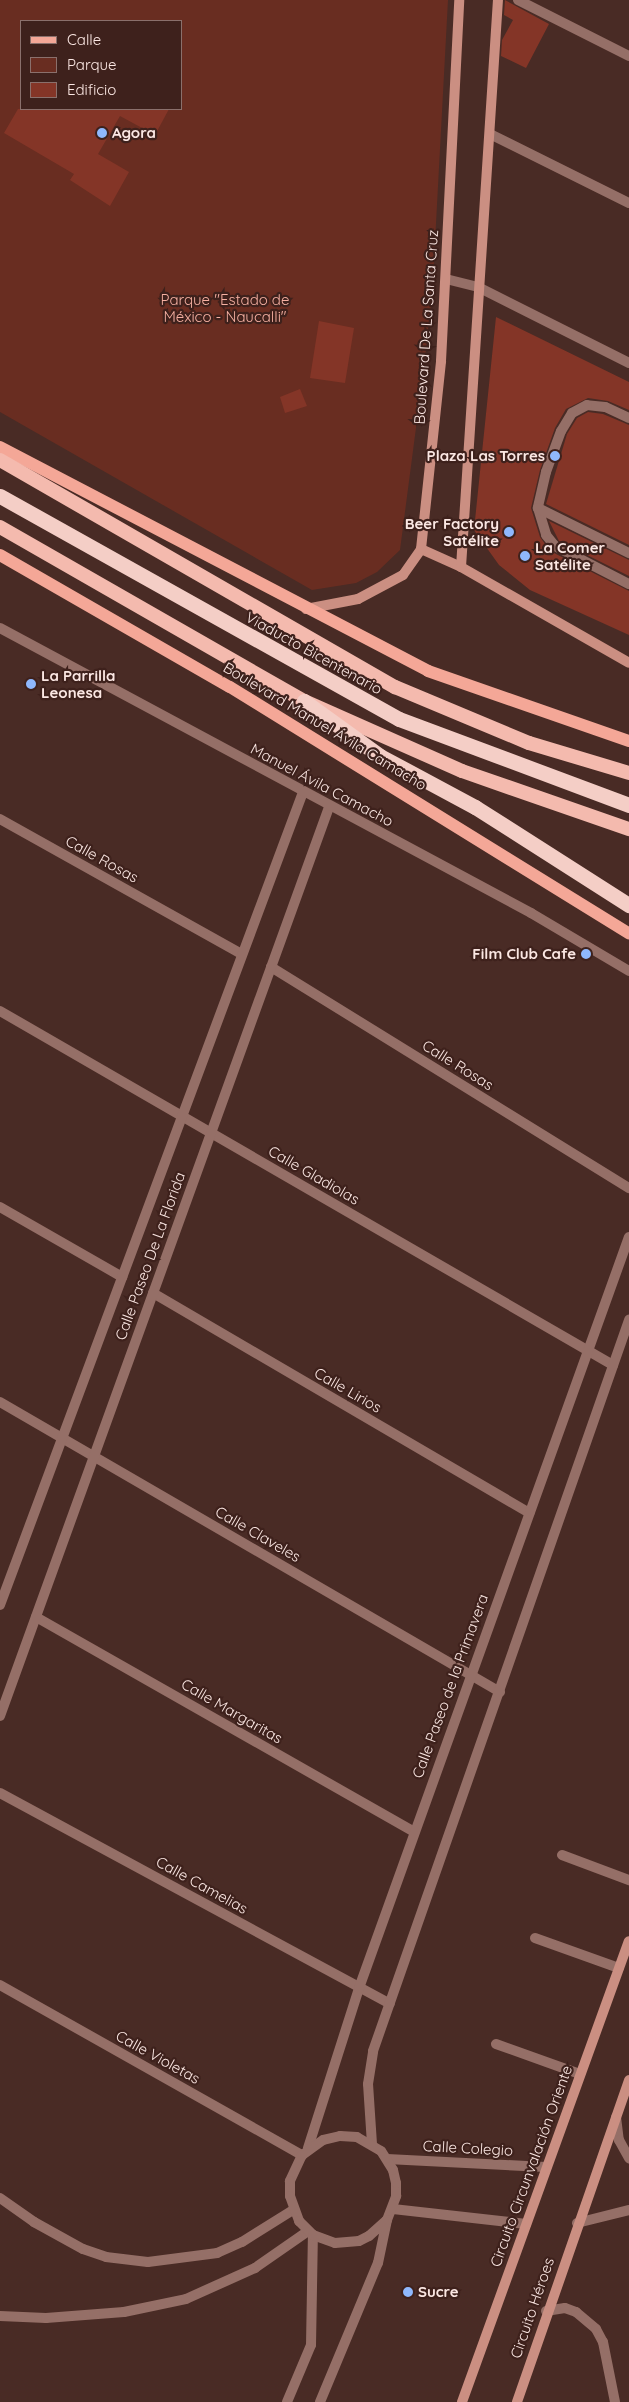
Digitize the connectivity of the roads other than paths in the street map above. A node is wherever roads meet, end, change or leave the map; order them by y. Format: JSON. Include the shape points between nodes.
{"nodes":[{"id":1,"x":459,"y":0,"type":"edge"},
{"id":2,"x":498,"y":0,"type":"edge"},
{"id":3,"x":518,"y":0,"type":"edge"},
{"id":4,"x":629,"y":56,"type":"edge"},
{"id":5,"x":490,"y":134,"type":"junction"},
{"id":6,"x":629,"y":203,"type":"edge"},
{"id":7,"x":446,"y":279,"type":"junction"},
{"id":8,"x":478,"y":287,"type":"junction"},
{"id":9,"x":629,"y":363,"type":"edge"},
{"id":10,"x":629,"y":418,"type":"edge"},
{"id":11,"x":0,"y":447,"type":"edge"},
{"id":12,"x":0,"y":460,"type":"edge"},
{"id":13,"x":0,"y":496,"type":"edge"},
{"id":14,"x":538,"y":508,"type":"junction"},
{"id":15,"x":0,"y":527,"type":"edge"},
{"id":16,"x":421,"y":549,"type":"junction"},
{"id":17,"x":629,"y":553,"type":"edge"},
{"id":18,"x":0,"y":556,"type":"edge"},
{"id":19,"x":461,"y":567,"type":"junction"},
{"id":20,"x":629,"y":584,"type":"edge"},
{"id":21,"x":305,"y":609,"type":"junction"},
{"id":22,"x":0,"y":628,"type":"edge"},
{"id":23,"x":629,"y":663,"type":"edge"},
{"id":24,"x":304,"y":701,"type":"junction"},
{"id":25,"x":629,"y":741,"type":"edge"},
{"id":26,"x":629,"y":774,"type":"edge"},
{"id":27,"x":303,"y":792,"type":"junction"},
{"id":28,"x":629,"y":805,"type":"edge"},
{"id":29,"x":329,"y":807,"type":"junction"},
{"id":30,"x":0,"y":819,"type":"edge"},
{"id":31,"x":629,"y":829,"type":"edge"},
{"id":32,"x":629,"y":905,"type":"edge"},
{"id":33,"x":629,"y":933,"type":"edge"},
{"id":34,"x":242,"y":954,"type":"junction"},
{"id":35,"x":271,"y":967,"type":"junction"},
{"id":36,"x":629,"y":971,"type":"edge"},
{"id":37,"x":0,"y":1011,"type":"edge"},
{"id":38,"x":182,"y":1116,"type":"junction"},
{"id":39,"x":211,"y":1133,"type":"junction"},
{"id":40,"x":629,"y":1188,"type":"edge"},
{"id":41,"x":0,"y":1207,"type":"edge"},
{"id":42,"x":629,"y":1237,"type":"edge"},
{"id":43,"x":122,"y":1277,"type":"junction"},
{"id":44,"x":153,"y":1293,"type":"junction"},
{"id":45,"x":629,"y":1320,"type":"edge"},
{"id":46,"x":588,"y":1350,"type":"junction"},
{"id":47,"x":613,"y":1365,"type":"junction"},
{"id":48,"x":0,"y":1402,"type":"edge"},
{"id":49,"x":62,"y":1438,"type":"junction"},
{"id":50,"x":94,"y":1456,"type":"junction"},
{"id":51,"x":529,"y":1513,"type":"junction"},
{"id":52,"x":1,"y":1599,"type":"edge"},
{"id":53,"x":36,"y":1617,"type":"junction"},
{"id":54,"x":471,"y":1675,"type":"junction"},
{"id":55,"x":500,"y":1692,"type":"junction"},
{"id":56,"x":0,"y":1716,"type":"edge"},
{"id":57,"x":0,"y":1793,"type":"edge"},
{"id":58,"x":414,"y":1832,"type":"junction"},
{"id":59,"x":562,"y":1855,"type":"dead end"},
{"id":60,"x":629,"y":1880,"type":"edge"},
{"id":61,"x":535,"y":1938,"type":"dead end"},
{"id":62,"x":629,"y":1941,"type":"edge"},
{"id":63,"x":619,"y":1968,"type":"junction"},
{"id":64,"x":0,"y":1985,"type":"edge"},
{"id":65,"x":359,"y":1988,"type":"junction"},
{"id":66,"x":390,"y":2004,"type":"junction"},
{"id":67,"x":496,"y":2044,"type":"dead end"},
{"id":68,"x":580,"y":2074,"type":"junction"},
{"id":69,"x":629,"y":2080,"type":"edge"},
{"id":70,"x":616,"y":2117,"type":"junction"},
{"id":71,"x":372,"y":2144,"type":"junction"},
{"id":72,"x":305,"y":2152,"type":"junction"},
{"id":73,"x":629,"y":2158,"type":"edge"},
{"id":74,"x":387,"y":2159,"type":"junction"},
{"id":75,"x":546,"y":2167,"type":"junction"},
{"id":76,"x":0,"y":2198,"type":"edge"},
{"id":77,"x":393,"y":2209,"type":"junction"},
{"id":78,"x":293,"y":2210,"type":"junction"},
{"id":79,"x":629,"y":2210,"type":"edge"},
{"id":80,"x":387,"y":2220,"type":"junction"},
{"id":81,"x":577,"y":2223,"type":"junction"},
{"id":82,"x":526,"y":2224,"type":"junction"},
{"id":83,"x":311,"y":2232,"type":"junction"},
{"id":84,"x":546,"y":2311,"type":"junction"},
{"id":85,"x":0,"y":2316,"type":"edge"},
{"id":86,"x":288,"y":2402,"type":"edge"},
{"id":87,"x":320,"y":2402,"type":"edge"},
{"id":88,"x":462,"y":2402,"type":"edge"},
{"id":89,"x":517,"y":2402,"type":"edge"},
{"id":90,"x":615,"y":2402,"type":"edge"}],
"edges":[{"from":1,"to":7,"type":"main road","name":"Boulevard De La Santa Cruz"},
{"from":2,"to":5,"type":"main road"},
{"from":3,"to":4,"type":"street"},
{"from":5,"to":6,"type":"street"},
{"from":5,"to":8,"type":"main road"},
{"from":7,"to":8,"type":"street"},
{"from":7,"to":16,"type":"main road","name":"Boulevard De La Santa Cruz","via":[[441,361]]},
{"from":8,"to":9,"type":"street"},
{"from":8,"to":19,"type":"main road"},
{"from":10,"to":14,"type":"street","via":[[606,407],[587,405],[572,413],[561,431],[546,472]]},
{"from":11,"to":21,"type":"main road"},
{"from":12,"to":26,"type":"highway","via":[[395,687],[529,744]]},
{"from":13,"to":28,"type":"highway","name":"Viaducto Bicentenario","via":[[399,719]]},
{"from":14,"to":17,"type":"street"},
{"from":14,"to":20,"type":"street","via":[[546,535],[555,546]]},
{"from":15,"to":24,"type":"highway","name":"Boulevard Manuel Ávila Camacho"},
{"from":16,"to":19,"type":"main road"},
{"from":16,"to":21,"type":"main road","name":"Boulevard De La Santa Cruz","via":[[403,575],[358,599]]},
{"from":18,"to":33,"type":"main road","name":"Boulevard Manuel Ávila Camacho","via":[[246,696]]},
{"from":19,"to":23,"type":"main road"},
{"from":21,"to":25,"type":"main road","via":[[428,671]]},
{"from":22,"to":27,"type":"street","name":"Manuel Ávila Camacho"},
{"from":24,"to":31,"type":"highway","name":"Boulevard Manuel Ávila Camacho","via":[[462,771]]},
{"from":24,"to":32,"type":"highway","via":[[380,756],[475,807]]},
{"from":27,"to":29,"type":"street","name":"Manuel Ávila Camacho"},
{"from":27,"to":34,"type":"street","name":"Calle Paseo De La Florida"},
{"from":29,"to":35,"type":"street","name":"Calle Paseo De La Florida"},
{"from":29,"to":36,"type":"street","name":"Manuel Ávila Camacho","via":[[531,913]]},
{"from":30,"to":34,"type":"street","name":"Calle Rosas"},
{"from":34,"to":38,"type":"street","name":"Calle Paseo De La Florida"},
{"from":35,"to":39,"type":"street","name":"Calle Paseo De La Florida"},
{"from":35,"to":40,"type":"street","name":"Calle Rosas"},
{"from":37,"to":38,"type":"street","name":"Calle Gladiolas"},
{"from":38,"to":39,"type":"street","name":"Calle Gladiolas"},
{"from":38,"to":43,"type":"street","name":"Calle Paseo De La Florida"},
{"from":39,"to":44,"type":"street","name":"Calle Paseo De La Florida"},
{"from":39,"to":46,"type":"street","name":"Calle Gladiolas"},
{"from":41,"to":43,"type":"street"},
{"from":42,"to":46,"type":"street","name":"Calle Paseo de la Primavera"},
{"from":43,"to":49,"type":"street","name":"Calle Paseo De La Florida"},
{"from":44,"to":50,"type":"street","name":"Calle Paseo De La Florida"},
{"from":44,"to":51,"type":"street","name":"Calle Lirios"},
{"from":45,"to":47,"type":"street"},
{"from":46,"to":47,"type":"street","name":"Calle Gladiolas"},
{"from":46,"to":51,"type":"street","name":"Calle Paseo de la Primavera"},
{"from":47,"to":55,"type":"street"},
{"from":48,"to":49,"type":"street","name":"Calle Claveles"},
{"from":49,"to":50,"type":"street","name":"Calle Claveles"},
{"from":49,"to":52,"type":"street","name":"Calle Paseo De La Florida"},
{"from":50,"to":53,"type":"street","name":"Calle Paseo De La Florida"},
{"from":50,"to":54,"type":"street","name":"Calle Claveles"},
{"from":51,"to":54,"type":"street","name":"Calle Paseo de la Primavera"},
{"from":53,"to":56,"type":"street","name":"Calle Paseo De La Florida"},
{"from":53,"to":58,"type":"street","name":"Calle Margaritas"},
{"from":54,"to":55,"type":"street","name":"Calle Claveles"},
{"from":54,"to":58,"type":"street","name":"Calle Paseo de la Primavera"},
{"from":55,"to":66,"type":"street"},
{"from":57,"to":65,"type":"street","name":"Calle Camelias"},
{"from":58,"to":65,"type":"street","name":"Calle Paseo de la Primavera"},
{"from":59,"to":60,"type":"street"},
{"from":61,"to":63,"type":"street"},
{"from":62,"to":63,"type":"main road","name":"Circuito Circunvalación Oriente"},
{"from":63,"to":68,"type":"main road","name":"Circuito Circunvalación Oriente"},
{"from":64,"to":72,"type":"street","name":"Calle Violetas"},
{"from":65,"to":66,"type":"street","name":"Calle Camelias"},
{"from":65,"to":72,"type":"street","name":"Calle Paseo de la Primavera"},
{"from":66,"to":71,"type":"street","via":[[373,2051],[368,2084]]},
{"from":67,"to":68,"type":"street"},
{"from":68,"to":75,"type":"main road","name":"Circuito Circunvalación Oriente"},
{"from":69,"to":70,"type":"main road","name":"Circuito Héroes"},
{"from":70,"to":73,"type":"street","via":[[619,2140]]},
{"from":70,"to":81,"type":"main road","name":"Circuito Héroes"},
{"from":71,"to":72,"type":"street","via":[[357,2137],[340,2136],[323,2140]]},
{"from":71,"to":74,"type":"street"},
{"from":72,"to":78,"type":"street","via":[[290,2181]]},
{"from":74,"to":75,"type":"street","name":"Calle Colegio"},
{"from":74,"to":77,"type":"street","via":[[396,2183]]},
{"from":75,"to":82,"type":"main road","name":"Circuito Circunvalación Oriente"},
{"from":76,"to":78,"type":"street","via":[[34,2222],[83,2249],[106,2257],[148,2262],[217,2254]]},
{"from":77,"to":80,"type":"street"},
{"from":77,"to":82,"type":"street"},
{"from":78,"to":83,"type":"street"},
{"from":79,"to":81,"type":"street"},
{"from":80,"to":83,"type":"street","via":[[359,2241],[335,2243]]},
{"from":80,"to":87,"type":"street","via":[[378,2263]]},
{"from":81,"to":84,"type":"main road","name":"Circuito Héroes"},
{"from":82,"to":88,"type":"main road","name":"Circuito Circunvalación Oriente"},
{"from":83,"to":85,"type":"street","via":[[255,2268],[186,2298],[124,2312],[46,2318]]},
{"from":83,"to":86,"type":"street","via":[[310,2345]]},
{"from":84,"to":89,"type":"main road","name":"Circuito Héroes"},
{"from":84,"to":90,"type":"street","via":[[565,2308],[576,2312],[596,2329],[603,2342]]}]}
